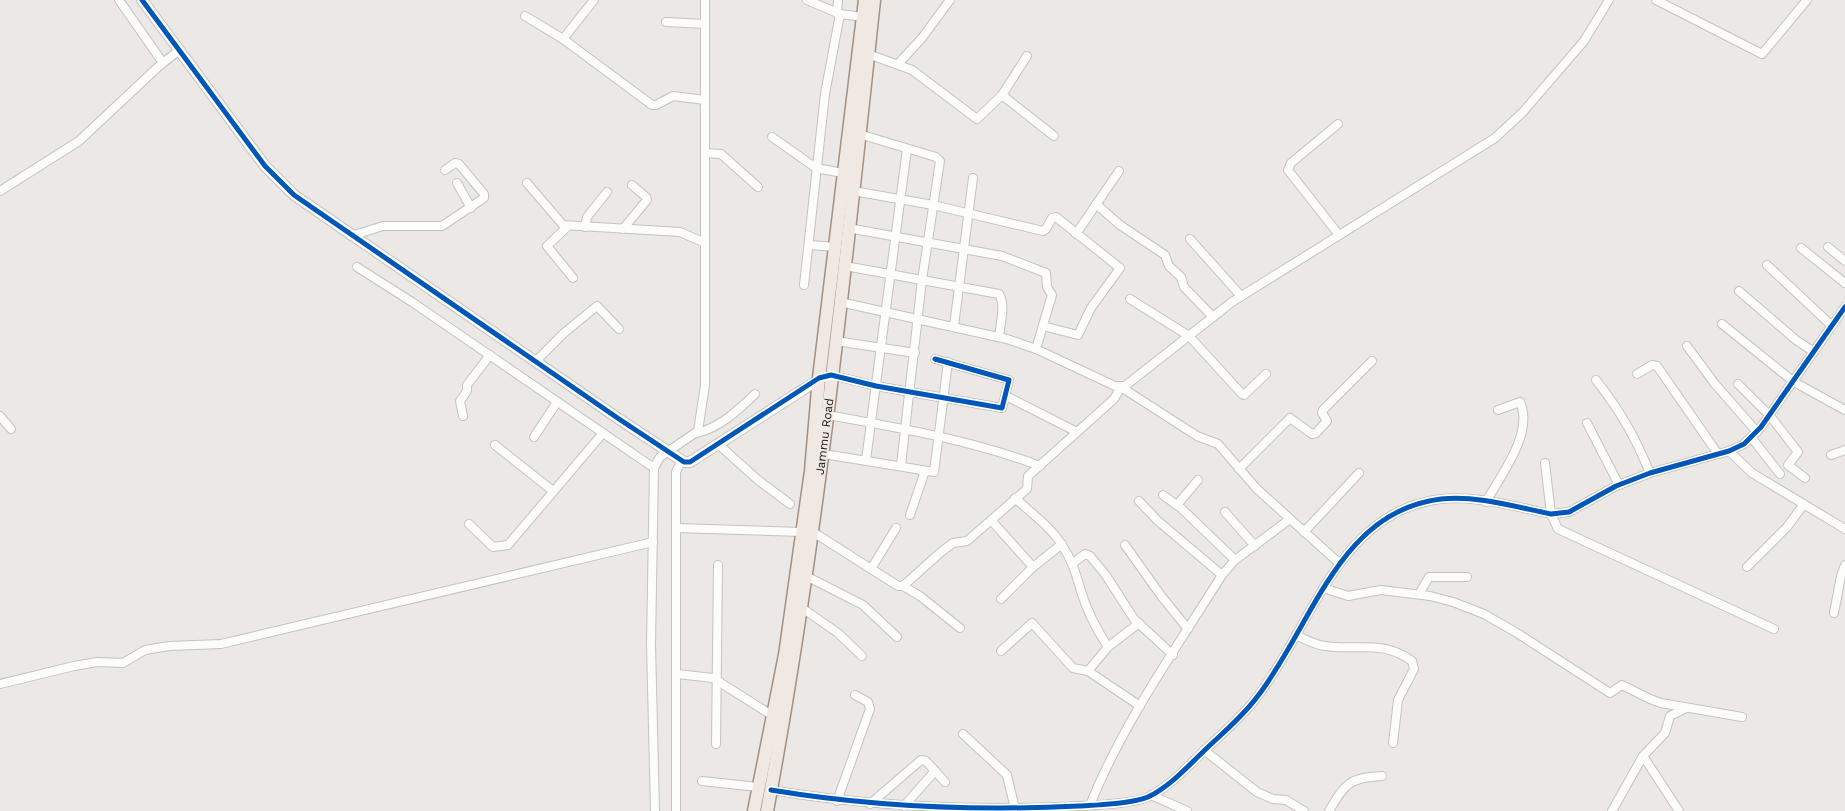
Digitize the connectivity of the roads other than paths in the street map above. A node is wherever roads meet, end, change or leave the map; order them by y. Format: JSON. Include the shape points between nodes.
{"nodes":[{"id":1,"x":119,"y":0,"type":"edge"},
{"id":2,"x":142,"y":0,"type":"edge"},
{"id":3,"x":594,"y":0,"type":"edge"},
{"id":4,"x":705,"y":0,"type":"edge"},
{"id":5,"x":807,"y":0,"type":"edge"},
{"id":6,"x":838,"y":0,"type":"edge"},
{"id":7,"x":865,"y":0,"type":"edge"},
{"id":8,"x":874,"y":0,"type":"edge"},
{"id":9,"x":950,"y":0,"type":"edge"},
{"id":10,"x":1610,"y":0,"type":"edge"},
{"id":11,"x":1656,"y":0,"type":"edge"},
{"id":12,"x":1806,"y":0,"type":"edge"},
{"id":13,"x":841,"y":14,"type":"junction"},
{"id":14,"x":525,"y":16,"type":"dead end"},
{"id":15,"x":863,"y":17,"type":"junction"},
{"id":16,"x":666,"y":22,"type":"dead end"},
{"id":17,"x":705,"y":24,"type":"junction"},
{"id":18,"x":564,"y":39,"type":"junction"},
{"id":19,"x":176,"y":53,"type":"junction"},
{"id":20,"x":868,"y":54,"type":"junction"},
{"id":21,"x":1027,"y":56,"type":"dead end"},
{"id":22,"x":165,"y":62,"type":"junction"},
{"id":23,"x":899,"y":64,"type":"junction"},
{"id":24,"x":1002,"y":95,"type":"junction"},
{"id":25,"x":705,"y":100,"type":"junction"},
{"id":26,"x":1338,"y":124,"type":"dead end"},
{"id":27,"x":859,"y":134,"type":"junction"},
{"id":28,"x":1054,"y":136,"type":"dead end"},
{"id":29,"x":772,"y":138,"type":"dead end"},
{"id":30,"x":907,"y":149,"type":"junction"},
{"id":31,"x":705,"y":153,"type":"junction"},
{"id":32,"x":823,"y":169,"type":"junction"},
{"id":33,"x":445,"y":170,"type":"dead end"},
{"id":34,"x":1119,"y":171,"type":"dead end"},
{"id":35,"x":843,"y":173,"type":"junction"},
{"id":36,"x":973,"y":178,"type":"dead end"},
{"id":37,"x":527,"y":183,"type":"dead end"},
{"id":38,"x":457,"y":184,"type":"dead end"},
{"id":39,"x":632,"y":185,"type":"dead end"},
{"id":40,"x":758,"y":187,"type":"dead end"},
{"id":41,"x":0,"y":191,"type":"edge"},
{"id":42,"x":853,"y":191,"type":"junction"},
{"id":43,"x":607,"y":192,"type":"dead end"},
{"id":44,"x":899,"y":199,"type":"junction"},
{"id":45,"x":1096,"y":204,"type":"junction"},
{"id":46,"x":933,"y":205,"type":"junction"},
{"id":47,"x":471,"y":208,"type":"junction"},
{"id":48,"x":967,"y":213,"type":"junction"},
{"id":49,"x":568,"y":226,"type":"junction"},
{"id":50,"x":584,"y":227,"type":"junction"},
{"id":51,"x":848,"y":228,"type":"junction"},
{"id":52,"x":623,"y":229,"type":"junction"},
{"id":53,"x":1076,"y":234,"type":"junction"},
{"id":54,"x":1339,"y":235,"type":"junction"},
{"id":55,"x":351,"y":236,"type":"junction"},
{"id":56,"x":895,"y":236,"type":"junction"},
{"id":57,"x":1190,"y":239,"type":"dead end"},
{"id":58,"x":705,"y":243,"type":"junction"},
{"id":59,"x":927,"y":243,"type":"junction"},
{"id":60,"x":811,"y":245,"type":"junction"},
{"id":61,"x":830,"y":246,"type":"junction"},
{"id":62,"x":1828,"y":247,"type":"dead end"},
{"id":63,"x":1801,"y":248,"type":"dead end"},
{"id":64,"x":962,"y":250,"type":"junction"},
{"id":65,"x":1845,"y":261,"type":"edge"},
{"id":66,"x":1767,"y":265,"type":"dead end"},
{"id":67,"x":845,"y":266,"type":"junction"},
{"id":68,"x":357,"y":267,"type":"dead end"},
{"id":69,"x":889,"y":273,"type":"junction"},
{"id":70,"x":573,"y":278,"type":"dead end"},
{"id":71,"x":922,"y":280,"type":"junction"},
{"id":72,"x":1845,"y":283,"type":"edge"},
{"id":73,"x":804,"y":285,"type":"dead end"},
{"id":74,"x":959,"y":287,"type":"junction"},
{"id":75,"x":1739,"y":290,"type":"dead end"},
{"id":76,"x":1241,"y":296,"type":"junction"},
{"id":77,"x":1130,"y":299,"type":"dead end"},
{"id":78,"x":840,"y":302,"type":"junction"},
{"id":79,"x":1845,"y":307,"type":"edge"},
{"id":80,"x":885,"y":312,"type":"junction"},
{"id":81,"x":1213,"y":317,"type":"junction"},
{"id":82,"x":919,"y":318,"type":"junction"},
{"id":83,"x":1722,"y":324,"type":"dead end"},
{"id":84,"x":1831,"y":325,"type":"junction"},
{"id":85,"x":954,"y":326,"type":"junction"},
{"id":86,"x":1043,"y":326,"type":"junction"},
{"id":87,"x":619,"y":329,"type":"dead end"},
{"id":88,"x":1189,"y":336,"type":"junction"},
{"id":89,"x":998,"y":337,"type":"junction"},
{"id":90,"x":836,"y":340,"type":"junction"},
{"id":91,"x":1687,"y":346,"type":"dead end"},
{"id":92,"x":880,"y":348,"type":"junction"},
{"id":93,"x":1036,"y":348,"type":"junction"},
{"id":94,"x":1814,"y":352,"type":"junction"},
{"id":95,"x":915,"y":353,"type":"junction"},
{"id":96,"x":490,"y":355,"type":"junction"},
{"id":97,"x":936,"y":359,"type":"dead end"},
{"id":98,"x":1372,"y":361,"type":"dead end"},
{"id":99,"x":535,"y":362,"type":"junction"},
{"id":100,"x":948,"y":362,"type":"junction"},
{"id":101,"x":1266,"y":374,"type":"dead end"},
{"id":102,"x":1637,"y":374,"type":"dead end"},
{"id":103,"x":825,"y":376,"type":"junction"},
{"id":104,"x":1596,"y":380,"type":"dead end"},
{"id":105,"x":1794,"y":382,"type":"junction"},
{"id":106,"x":1738,"y":384,"type":"dead end"},
{"id":107,"x":876,"y":386,"type":"junction"},
{"id":108,"x":1121,"y":387,"type":"junction"},
{"id":109,"x":910,"y":392,"type":"junction"},
{"id":110,"x":755,"y":394,"type":"dead end"},
{"id":111,"x":1006,"y":396,"type":"junction"},
{"id":112,"x":944,"y":398,"type":"junction"},
{"id":113,"x":557,"y":402,"type":"junction"},
{"id":114,"x":1844,"y":409,"type":"edge"},
{"id":115,"x":1498,"y":410,"type":"dead end"},
{"id":116,"x":828,"y":415,"type":"junction"},
{"id":117,"x":0,"y":416,"type":"edge"},
{"id":118,"x":463,"y":416,"type":"dead end"},
{"id":119,"x":1770,"y":416,"type":"junction"},
{"id":120,"x":872,"y":423,"type":"junction"},
{"id":121,"x":1587,"y":423,"type":"dead end"},
{"id":122,"x":11,"y":429,"type":"dead end"},
{"id":123,"x":905,"y":429,"type":"junction"},
{"id":124,"x":1077,"y":432,"type":"junction"},
{"id":125,"x":603,"y":433,"type":"junction"},
{"id":126,"x":697,"y":433,"type":"junction"},
{"id":127,"x":1754,"y":434,"type":"junction"},
{"id":128,"x":939,"y":435,"type":"junction"},
{"id":129,"x":534,"y":437,"type":"dead end"},
{"id":130,"x":495,"y":444,"type":"dead end"},
{"id":131,"x":718,"y":444,"type":"junction"},
{"id":132,"x":1845,"y":450,"type":"edge"},
{"id":133,"x":1729,"y":451,"type":"junction"},
{"id":134,"x":824,"y":454,"type":"junction"},
{"id":135,"x":1718,"y":454,"type":"junction"},
{"id":136,"x":1831,"y":455,"type":"dead end"},
{"id":137,"x":668,"y":459,"type":"junction"},
{"id":138,"x":866,"y":460,"type":"junction"},
{"id":139,"x":1544,"y":463,"type":"dead end"},
{"id":140,"x":901,"y":465,"type":"junction"},
{"id":141,"x":1040,"y":466,"type":"junction"},
{"id":142,"x":1239,"y":469,"type":"junction"},
{"id":143,"x":925,"y":471,"type":"junction"},
{"id":144,"x":1358,"y":473,"type":"dead end"},
{"id":145,"x":1650,"y":473,"type":"junction"},
{"id":146,"x":1780,"y":474,"type":"dead end"},
{"id":147,"x":1805,"y":478,"type":"dead end"},
{"id":148,"x":1198,"y":480,"type":"dead end"},
{"id":149,"x":1619,"y":485,"type":"junction"},
{"id":150,"x":553,"y":491,"type":"junction"},
{"id":151,"x":1163,"y":495,"type":"dead end"},
{"id":152,"x":1015,"y":498,"type":"junction"},
{"id":153,"x":1139,"y":501,"type":"dead end"},
{"id":154,"x":1486,"y":502,"type":"junction"},
{"id":155,"x":790,"y":504,"type":"dead end"},
{"id":156,"x":1804,"y":504,"type":"junction"},
{"id":157,"x":1177,"y":505,"type":"junction"},
{"id":158,"x":1224,"y":512,"type":"dead end"},
{"id":159,"x":1551,"y":514,"type":"junction"},
{"id":160,"x":910,"y":515,"type":"dead end"},
{"id":161,"x":1290,"y":519,"type":"junction"},
{"id":162,"x":992,"y":520,"type":"junction"},
{"id":163,"x":469,"y":524,"type":"dead end"},
{"id":164,"x":677,"y":528,"type":"junction"},
{"id":165,"x":896,"y":528,"type":"dead end"},
{"id":166,"x":1845,"y":528,"type":"edge"},
{"id":167,"x":807,"y":532,"type":"junction"},
{"id":168,"x":1304,"y":532,"type":"junction"},
{"id":169,"x":653,"y":542,"type":"junction"},
{"id":170,"x":1062,"y":544,"type":"junction"},
{"id":171,"x":1125,"y":545,"type":"dead end"},
{"id":172,"x":1255,"y":546,"type":"junction"},
{"id":173,"x":1235,"y":560,"type":"junction"},
{"id":174,"x":1339,"y":563,"type":"junction"},
{"id":175,"x":1073,"y":564,"type":"junction"},
{"id":176,"x":718,"y":565,"type":"dead end"},
{"id":177,"x":1845,"y":565,"type":"edge"},
{"id":178,"x":1033,"y":567,"type":"junction"},
{"id":179,"x":1747,"y":567,"type":"dead end"},
{"id":180,"x":871,"y":570,"type":"junction"},
{"id":181,"x":1222,"y":575,"type":"junction"},
{"id":182,"x":806,"y":576,"type":"junction"},
{"id":183,"x":1467,"y":577,"type":"dead end"},
{"id":184,"x":903,"y":586,"type":"junction"},
{"id":185,"x":1323,"y":588,"type":"junction"},
{"id":186,"x":1418,"y":594,"type":"junction"},
{"id":187,"x":1001,"y":599,"type":"dead end"},
{"id":188,"x":802,"y":608,"type":"junction"},
{"id":189,"x":1834,"y":614,"type":"dead end"},
{"id":190,"x":1139,"y":623,"type":"junction"},
{"id":191,"x":960,"y":628,"type":"dead end"},
{"id":192,"x":1188,"y":629,"type":"junction"},
{"id":193,"x":1774,"y":629,"type":"dead end"},
{"id":194,"x":1296,"y":635,"type":"junction"},
{"id":195,"x":898,"y":637,"type":"dead end"},
{"id":196,"x":1108,"y":647,"type":"junction"},
{"id":197,"x":1001,"y":651,"type":"dead end"},
{"id":198,"x":1173,"y":655,"type":"junction"},
{"id":199,"x":862,"y":656,"type":"dead end"},
{"id":200,"x":1088,"y":672,"type":"junction"},
{"id":201,"x":677,"y":674,"type":"junction"},
{"id":202,"x":717,"y":681,"type":"junction"},
{"id":203,"x":0,"y":684,"type":"edge"},
{"id":204,"x":855,"y":695,"type":"dead end"},
{"id":205,"x":1140,"y":706,"type":"junction"},
{"id":206,"x":1686,"y":708,"type":"junction"},
{"id":207,"x":772,"y":716,"type":"junction"},
{"id":208,"x":1742,"y":717,"type":"dead end"},
{"id":209,"x":963,"y":734,"type":"dead end"},
{"id":210,"x":1393,"y":743,"type":"dead end"},
{"id":211,"x":716,"y":744,"type":"dead end"},
{"id":212,"x":1204,"y":750,"type":"junction"},
{"id":213,"x":1643,"y":756,"type":"junction"},
{"id":214,"x":935,"y":771,"type":"junction"},
{"id":215,"x":1382,"y":776,"type":"dead end"},
{"id":216,"x":702,"y":781,"type":"dead end"},
{"id":217,"x":945,"y":782,"type":"dead end"},
{"id":218,"x":765,"y":789,"type":"junction"},
{"id":219,"x":1151,"y":795,"type":"junction"},
{"id":220,"x":837,"y":801,"type":"junction"},
{"id":221,"x":870,"y":804,"type":"junction"},
{"id":222,"x":1090,"y":805,"type":"junction"},
{"id":223,"x":908,"y":808,"type":"edge"},
{"id":224,"x":1015,"y":809,"type":"junction"},
{"id":225,"x":980,"y":810,"type":"edge"},
{"id":226,"x":655,"y":811,"type":"edge"},
{"id":227,"x":676,"y":811,"type":"edge"},
{"id":228,"x":754,"y":811,"type":"edge"},
{"id":229,"x":767,"y":811,"type":"edge"},
{"id":230,"x":1187,"y":811,"type":"edge"},
{"id":231,"x":1304,"y":811,"type":"edge"},
{"id":232,"x":1329,"y":811,"type":"edge"},
{"id":233,"x":1612,"y":811,"type":"edge"},
{"id":234,"x":1678,"y":811,"type":"edge"}],
"edges":[{"from":1,"to":22,"type":"street"},
{"from":2,"to":19,"type":"street"},
{"from":3,"to":18,"type":"street"},
{"from":4,"to":17,"type":"street"},
{"from":5,"to":13,"type":"street"},
{"from":6,"to":13,"type":"street"},
{"from":7,"to":15,"type":"main road"},
{"from":8,"to":20,"type":"main road","name":"Jammu Road"},
{"from":9,"to":23,"type":"street"},
{"from":10,"to":54,"type":"street","via":[[1584,41],[1502,132]]},
{"from":11,"to":12,"type":"street","via":[[1762,54]]},
{"from":13,"to":15,"type":"street"},
{"from":13,"to":32,"type":"street","via":[[826,94]]},
{"from":14,"to":18,"type":"street"},
{"from":15,"to":35,"type":"main road"},
{"from":16,"to":17,"type":"street"},
{"from":17,"to":25,"type":"street"},
{"from":18,"to":25,"type":"street","via":[[652,105],[673,96]]},
{"from":19,"to":22,"type":"street"},
{"from":19,"to":55,"type":"street","via":[[276,179]]},
{"from":20,"to":23,"type":"street"},
{"from":20,"to":27,"type":"main road","name":"Jammu Road"},
{"from":21,"to":24,"type":"street"},
{"from":22,"to":41,"type":"street","via":[[79,141]]},
{"from":23,"to":24,"type":"street","via":[[912,70],[977,119]]},
{"from":24,"to":28,"type":"street"},
{"from":25,"to":31,"type":"street"},
{"from":26,"to":54,"type":"street","via":[[1291,163],[1288,170]]},
{"from":27,"to":30,"type":"street"},
{"from":27,"to":42,"type":"main road","name":"Jammu Road"},
{"from":29,"to":32,"type":"street"},
{"from":30,"to":44,"type":"street"},
{"from":30,"to":46,"type":"street","via":[[939,160]]},
{"from":31,"to":40,"type":"street","via":[[721,154]]},
{"from":31,"to":58,"type":"street"},
{"from":32,"to":35,"type":"street"},
{"from":32,"to":60,"type":"street"},
{"from":33,"to":47,"type":"street","via":[[459,164],[484,194],[483,199]]},
{"from":34,"to":45,"type":"street"},
{"from":35,"to":61,"type":"main road"},
{"from":36,"to":48,"type":"street"},
{"from":37,"to":49,"type":"street","via":[[562,224]]},
{"from":38,"to":47,"type":"street"},
{"from":39,"to":52,"type":"street","via":[[647,200]]},
{"from":42,"to":44,"type":"street"},
{"from":42,"to":51,"type":"main road","name":"Jammu Road"},
{"from":43,"to":50,"type":"street","via":[[587,217]]},
{"from":44,"to":46,"type":"street"},
{"from":44,"to":56,"type":"street"},
{"from":45,"to":53,"type":"street"},
{"from":45,"to":81,"type":"street","via":[[1120,225],[1165,255],[1169,266],[1181,277],[1184,287]]},
{"from":46,"to":48,"type":"street"},
{"from":46,"to":59,"type":"street"},
{"from":47,"to":55,"type":"street","via":[[442,226],[383,226]]},
{"from":48,"to":53,"type":"street","via":[[1043,231],[1056,217]]},
{"from":48,"to":64,"type":"street"},
{"from":49,"to":50,"type":"street"},
{"from":49,"to":70,"type":"street","via":[[547,246]]},
{"from":50,"to":52,"type":"street"},
{"from":51,"to":56,"type":"street"},
{"from":51,"to":67,"type":"main road","name":"Jammu Road"},
{"from":52,"to":58,"type":"street","via":[[680,232]]},
{"from":53,"to":86,"type":"street","via":[[1120,268],[1090,308],[1078,336]]},
{"from":54,"to":76,"type":"street"},
{"from":55,"to":99,"type":"street"},
{"from":56,"to":59,"type":"street"},
{"from":56,"to":69,"type":"street"},
{"from":57,"to":76,"type":"street"},
{"from":58,"to":126,"type":"street","via":[[705,385]]},
{"from":59,"to":64,"type":"street"},
{"from":59,"to":71,"type":"street"},
{"from":60,"to":61,"type":"street"},
{"from":60,"to":73,"type":"street"},
{"from":61,"to":103,"type":"main road"},
{"from":62,"to":65,"type":"street"},
{"from":63,"to":72,"type":"street"},
{"from":64,"to":74,"type":"street"},
{"from":64,"to":86,"type":"street","via":[[1002,256],[1046,273],[1047,287],[1052,294]]},
{"from":66,"to":84,"type":"street"},
{"from":67,"to":69,"type":"street"},
{"from":67,"to":78,"type":"main road","name":"Jammu Road"},
{"from":68,"to":96,"type":"street"},
{"from":69,"to":71,"type":"street"},
{"from":69,"to":80,"type":"street"},
{"from":71,"to":74,"type":"street"},
{"from":71,"to":82,"type":"street"},
{"from":74,"to":85,"type":"street"},
{"from":74,"to":89,"type":"street","via":[[1001,296]]},
{"from":75,"to":94,"type":"street"},
{"from":76,"to":81,"type":"street"},
{"from":77,"to":88,"type":"street"},
{"from":78,"to":80,"type":"street"},
{"from":78,"to":90,"type":"main road","name":"Jammu Road"},
{"from":79,"to":84,"type":"street"},
{"from":80,"to":82,"type":"street"},
{"from":80,"to":92,"type":"street"},
{"from":81,"to":88,"type":"street"},
{"from":82,"to":85,"type":"street"},
{"from":82,"to":95,"type":"street"},
{"from":83,"to":105,"type":"street"},
{"from":84,"to":94,"type":"street"},
{"from":85,"to":89,"type":"street"},
{"from":86,"to":93,"type":"street"},
{"from":87,"to":99,"type":"street","via":[[598,306]]},
{"from":88,"to":101,"type":"street","via":[[1242,394]]},
{"from":88,"to":108,"type":"street"},
{"from":89,"to":93,"type":"street"},
{"from":90,"to":92,"type":"street"},
{"from":90,"to":103,"type":"main road","name":"Jammu Road"},
{"from":91,"to":127,"type":"street"},
{"from":92,"to":95,"type":"street"},
{"from":92,"to":107,"type":"street"},
{"from":93,"to":108,"type":"street"},
{"from":94,"to":105,"type":"street"},
{"from":95,"to":109,"type":"street"},
{"from":96,"to":113,"type":"street"},
{"from":96,"to":118,"type":"street","via":[[467,385],[468,391],[460,402]]},
{"from":97,"to":100,"type":"street"},
{"from":98,"to":142,"type":"street","via":[[1323,410],[1327,421],[1316,434],[1290,418]]},
{"from":99,"to":137,"type":"street"},
{"from":100,"to":111,"type":"street","via":[[1008,379]]},
{"from":100,"to":112,"type":"street"},
{"from":102,"to":135,"type":"street","via":[[1652,365],[1657,366]]},
{"from":103,"to":107,"type":"street"},
{"from":103,"to":116,"type":"main road","name":"Jammu Road"},
{"from":103,"to":131,"type":"street"},
{"from":103,"to":167,"type":"main road","via":[[811,472]]},
{"from":104,"to":145,"type":"street","via":[[1622,413]]},
{"from":105,"to":114,"type":"street"},
{"from":105,"to":119,"type":"street"},
{"from":106,"to":119,"type":"street"},
{"from":107,"to":109,"type":"street"},
{"from":107,"to":120,"type":"street"},
{"from":108,"to":124,"type":"street","via":[[1114,399]]},
{"from":108,"to":142,"type":"street","via":[[1197,436],[1218,444]]},
{"from":109,"to":112,"type":"street"},
{"from":109,"to":123,"type":"street"},
{"from":110,"to":126,"type":"street","via":[[729,417]]},
{"from":111,"to":112,"type":"street","via":[[1000,409]]},
{"from":111,"to":124,"type":"street"},
{"from":112,"to":128,"type":"street"},
{"from":113,"to":125,"type":"street"},
{"from":113,"to":129,"type":"street"},
{"from":115,"to":154,"type":"street","via":[[1519,402],[1525,426]]},
{"from":116,"to":120,"type":"street"},
{"from":116,"to":134,"type":"main road","name":"Jammu Road"},
{"from":117,"to":122,"type":"street"},
{"from":119,"to":127,"type":"street"},
{"from":119,"to":147,"type":"street","via":[[1799,453],[1788,465]]},
{"from":120,"to":123,"type":"street"},
{"from":120,"to":138,"type":"street"},
{"from":121,"to":149,"type":"street"},
{"from":123,"to":128,"type":"street"},
{"from":123,"to":140,"type":"street"},
{"from":124,"to":141,"type":"street"},
{"from":125,"to":137,"type":"street"},
{"from":125,"to":150,"type":"street"},
{"from":126,"to":137,"type":"street"},
{"from":127,"to":133,"type":"street","via":[[1744,444]]},
{"from":127,"to":146,"type":"street"},
{"from":128,"to":141,"type":"street","via":[[984,446]]},
{"from":128,"to":143,"type":"street","via":[[935,471]]},
{"from":130,"to":150,"type":"street"},
{"from":131,"to":137,"type":"street","via":[[690,462]]},
{"from":131,"to":155,"type":"street"},
{"from":132,"to":136,"type":"street"},
{"from":133,"to":135,"type":"street"},
{"from":133,"to":156,"type":"street","via":[[1752,472]]},
{"from":134,"to":138,"type":"street"},
{"from":134,"to":167,"type":"main road","name":"Jammu Road"},
{"from":135,"to":145,"type":"street"},
{"from":137,"to":164,"type":"street","via":[[676,472]]},
{"from":137,"to":169,"type":"street"},
{"from":138,"to":140,"type":"street"},
{"from":139,"to":159,"type":"street"},
{"from":140,"to":143,"type":"street"},
{"from":141,"to":152,"type":"street","via":[[1027,477],[1027,489]]},
{"from":142,"to":161,"type":"street"},
{"from":143,"to":160,"type":"street"},
{"from":144,"to":168,"type":"street"},
{"from":145,"to":149,"type":"street"},
{"from":148,"to":157,"type":"street"},
{"from":149,"to":159,"type":"street","via":[[1569,512]]},
{"from":150,"to":163,"type":"street","via":[[508,545],[493,547]]},
{"from":151,"to":157,"type":"street"},
{"from":152,"to":162,"type":"street"},
{"from":152,"to":170,"type":"street"},
{"from":153,"to":181,"type":"street"},
{"from":154,"to":159,"type":"street"},
{"from":154,"to":174,"type":"street","via":[[1443,499],[1422,502],[1396,512],[1375,524]]},
{"from":156,"to":166,"type":"street"},
{"from":156,"to":179,"type":"street","via":[[1776,539]]},
{"from":157,"to":173,"type":"street"},
{"from":158,"to":172,"type":"street"},
{"from":159,"to":193,"type":"street","via":[[1560,530]]},
{"from":161,"to":168,"type":"street"},
{"from":161,"to":172,"type":"street"},
{"from":162,"to":178,"type":"street"},
{"from":162,"to":184,"type":"street","via":[[967,541],[953,543]]},
{"from":164,"to":167,"type":"street"},
{"from":164,"to":201,"type":"street"},
{"from":165,"to":180,"type":"street"},
{"from":167,"to":180,"type":"street"},
{"from":167,"to":182,"type":"main road","name":"Jammu Road"},
{"from":167,"to":207,"type":"main road"},
{"from":168,"to":174,"type":"street"},
{"from":169,"to":203,"type":"street","via":[[221,644],[145,650],[123,663],[97,662]]},
{"from":169,"to":226,"type":"street","via":[[651,644]]},
{"from":170,"to":175,"type":"street"},
{"from":170,"to":178,"type":"street"},
{"from":171,"to":192,"type":"street"},
{"from":172,"to":173,"type":"street"},
{"from":173,"to":181,"type":"street"},
{"from":174,"to":185,"type":"street"},
{"from":175,"to":190,"type":"street","via":[[1085,554],[1090,556]]},
{"from":175,"to":196,"type":"street","via":[[1094,625]]},
{"from":176,"to":202,"type":"street"},
{"from":177,"to":189,"type":"street"},
{"from":178,"to":187,"type":"street"},
{"from":180,"to":184,"type":"street"},
{"from":181,"to":192,"type":"street"},
{"from":182,"to":188,"type":"main road","name":"Jammu Road"},
{"from":182,"to":195,"type":"street","via":[[863,605]]},
{"from":183,"to":186,"type":"street","via":[[1429,577]]},
{"from":184,"to":191,"type":"street"},
{"from":185,"to":186,"type":"street","via":[[1348,596],[1381,590]]},
{"from":185,"to":194,"type":"street"},
{"from":186,"to":206,"type":"street","via":[[1484,614],[1604,691],[1612,693],[1622,684],[1650,700]]},
{"from":188,"to":199,"type":"street"},
{"from":188,"to":218,"type":"main road","name":"Jammu Road"},
{"from":190,"to":196,"type":"street"},
{"from":190,"to":198,"type":"street"},
{"from":192,"to":198,"type":"street"},
{"from":194,"to":210,"type":"street","via":[[1326,646],[1370,646],[1389,650],[1412,661],[1414,669],[1398,700]]},
{"from":194,"to":212,"type":"street","via":[[1257,697]]},
{"from":196,"to":200,"type":"street"},
{"from":197,"to":200,"type":"street","via":[[1032,623],[1072,668]]},
{"from":198,"to":205,"type":"street"},
{"from":200,"to":205,"type":"street"},
{"from":201,"to":202,"type":"street"},
{"from":201,"to":227,"type":"street"},
{"from":202,"to":207,"type":"street"},
{"from":202,"to":211,"type":"street"},
{"from":204,"to":220,"type":"street","via":[[868,702],[870,709]]},
{"from":205,"to":222,"type":"street","via":[[1103,772]]},
{"from":206,"to":208,"type":"street"},
{"from":206,"to":213,"type":"street","via":[[1670,716],[1665,733]]},
{"from":207,"to":218,"type":"main road"},
{"from":209,"to":224,"type":"street","via":[[1007,775]]},
{"from":212,"to":219,"type":"street","via":[[1168,784]]},
{"from":212,"to":231,"type":"street","via":[[1257,792],[1286,800]]},
{"from":213,"to":233,"type":"street"},
{"from":213,"to":234,"type":"street"},
{"from":214,"to":217,"type":"street"},
{"from":214,"to":221,"type":"street","via":[[921,760]]},
{"from":214,"to":223,"type":"street"},
{"from":215,"to":232,"type":"street","via":[[1355,778]]},
{"from":216,"to":218,"type":"street"},
{"from":218,"to":220,"type":"street"},
{"from":218,"to":228,"type":"main road"},
{"from":218,"to":229,"type":"main road","name":"Jammu Road"},
{"from":219,"to":222,"type":"street"},
{"from":219,"to":230,"type":"street"},
{"from":220,"to":221,"type":"street"},
{"from":221,"to":223,"type":"street"},
{"from":222,"to":224,"type":"street"},
{"from":223,"to":225,"type":"street"},
{"from":224,"to":225,"type":"street"}]}
